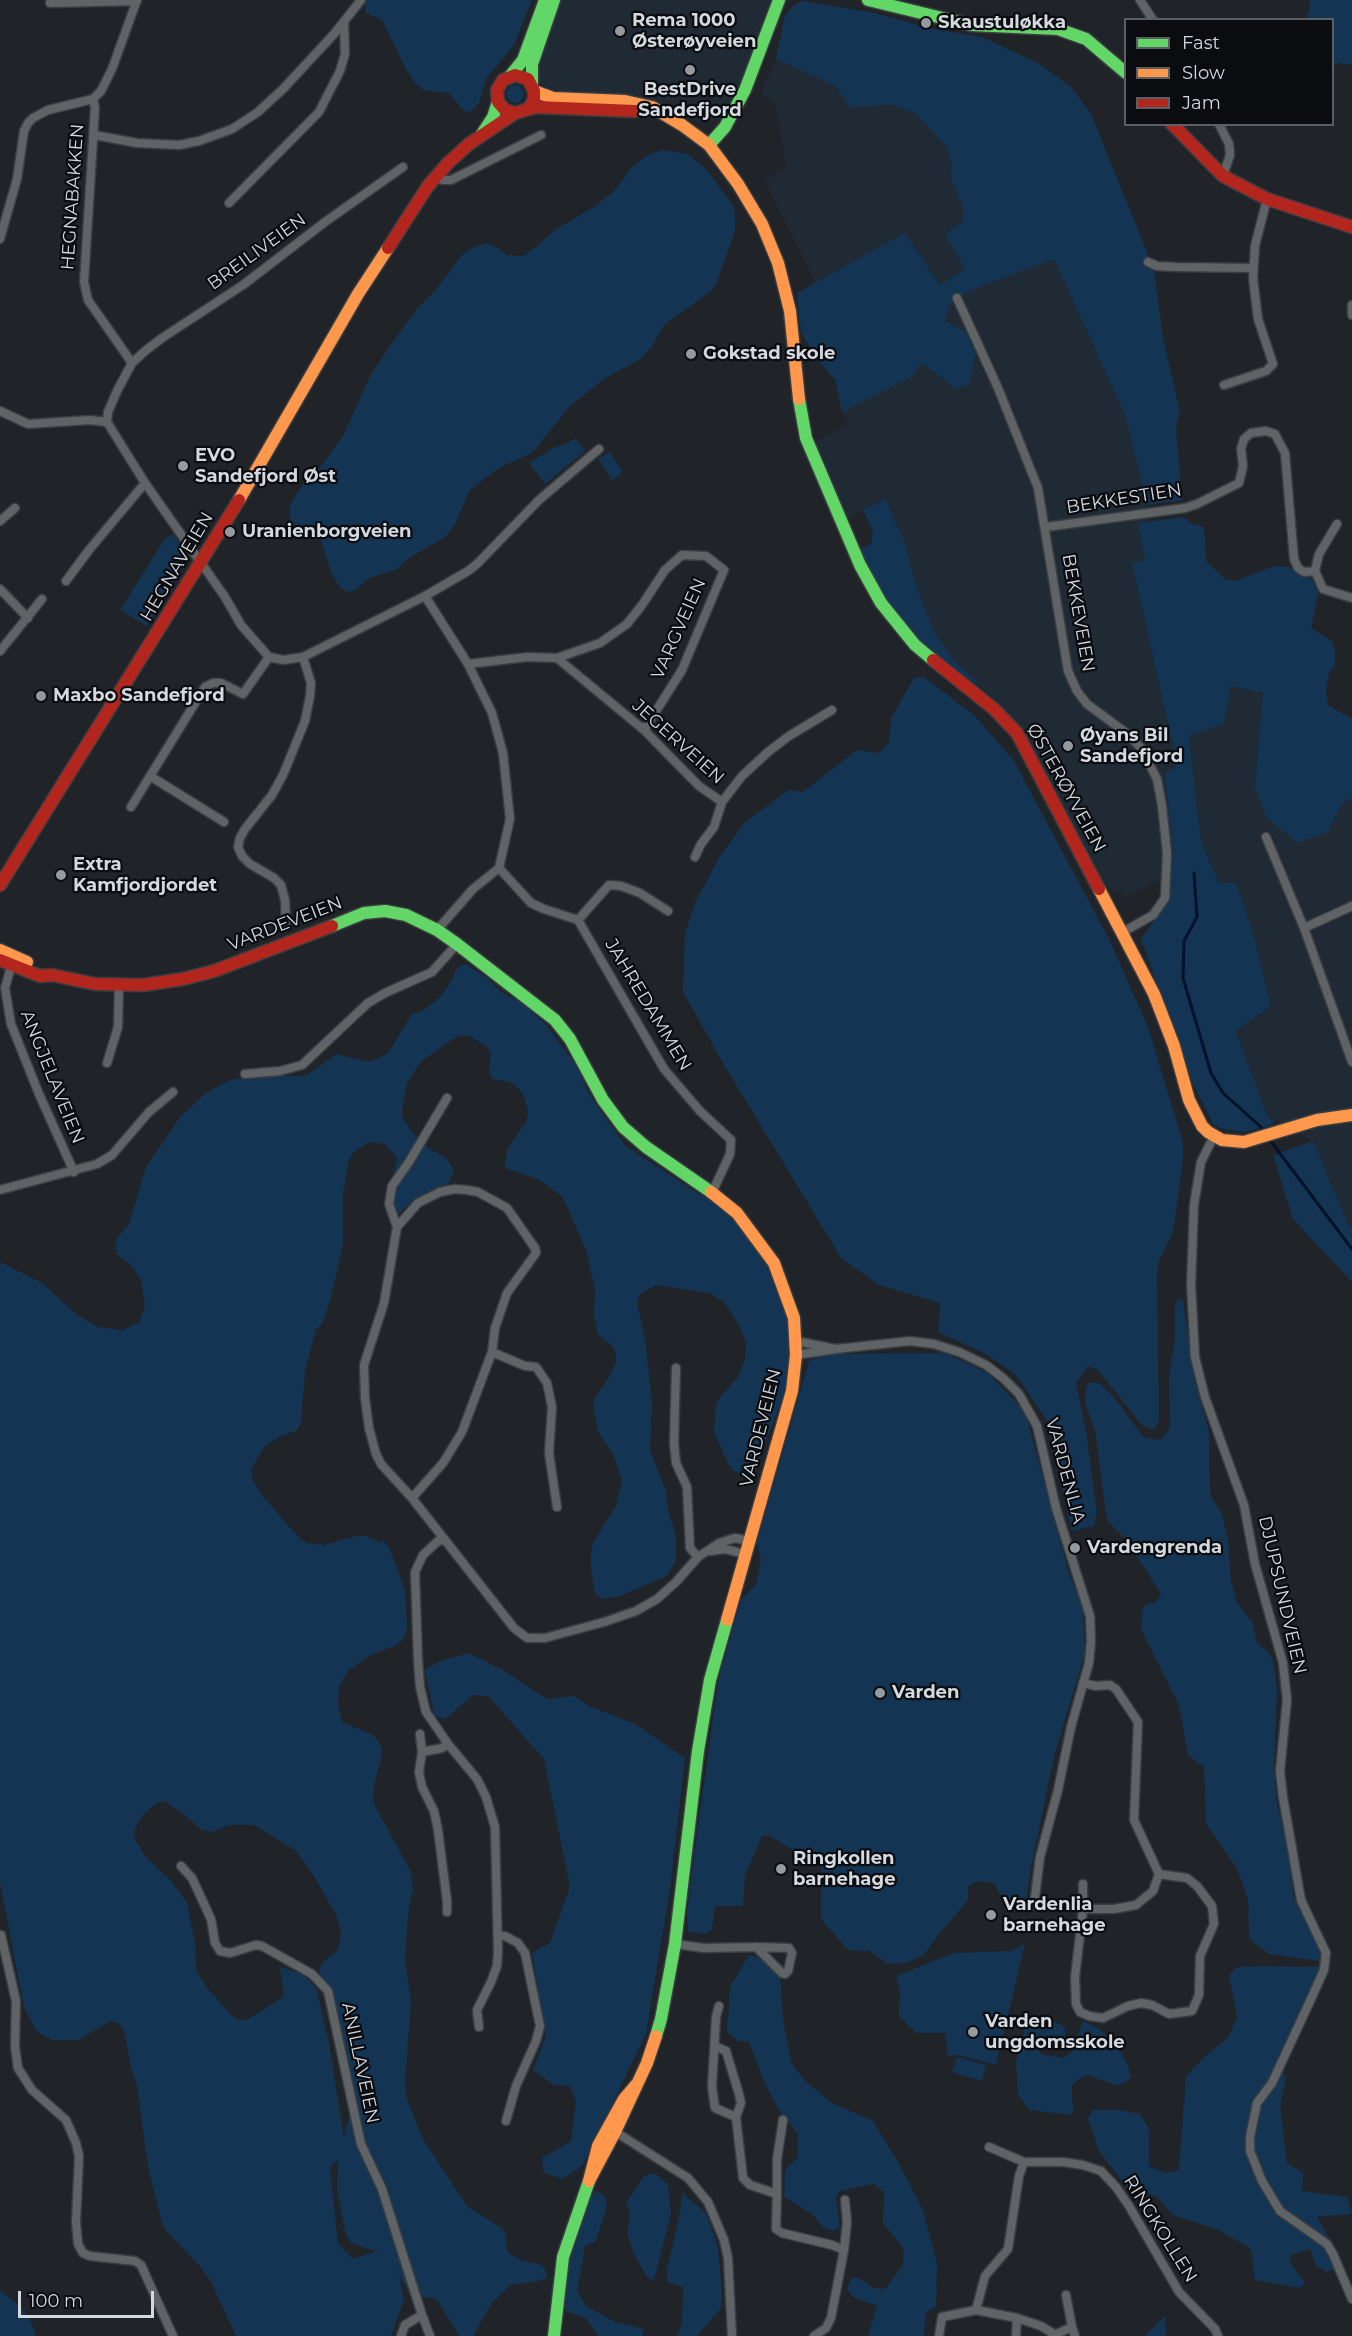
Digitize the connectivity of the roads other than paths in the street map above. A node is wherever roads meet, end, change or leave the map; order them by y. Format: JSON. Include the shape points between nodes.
{"nodes":[{"id":1,"x":361,"y":0,"type":"edge"},
{"id":2,"x":545,"y":0,"type":"edge"},
{"id":3,"x":554,"y":0,"type":"edge"},
{"id":4,"x":779,"y":0,"type":"edge"},
{"id":5,"x":868,"y":0,"type":"edge"},
{"id":6,"x":1140,"y":0,"type":"edge"},
{"id":7,"x":137,"y":1,"type":"edge"},
{"id":8,"x":50,"y":3,"type":"dead end"},
{"id":9,"x":900,"y":4,"type":"edge"},
{"id":10,"x":1152,"y":18,"type":"edge"},
{"id":11,"x":344,"y":22,"type":"junction"},
{"id":12,"x":1124,"y":73,"type":"edge"},
{"id":13,"x":511,"y":75,"type":"junction"},
{"id":14,"x":533,"y":87,"type":"junction"},
{"id":15,"x":93,"y":99,"type":"junction"},
{"id":16,"x":498,"y":102,"type":"junction"},
{"id":17,"x":529,"y":108,"type":"junction"},
{"id":18,"x":515,"y":113,"type":"junction"},
{"id":19,"x":664,"y":116,"type":"junction"},
{"id":20,"x":1174,"y":126,"type":"edge"},
{"id":21,"x":1220,"y":126,"type":"edge"},
{"id":22,"x":94,"y":135,"type":"junction"},
{"id":23,"x":482,"y":135,"type":"junction"},
{"id":24,"x":542,"y":135,"type":"dead end"},
{"id":25,"x":709,"y":145,"type":"junction"},
{"id":26,"x":403,"y":167,"type":"dead end"},
{"id":27,"x":436,"y":176,"type":"junction"},
{"id":28,"x":1224,"y":176,"type":"junction"},
{"id":29,"x":1267,"y":199,"type":"junction"},
{"id":30,"x":229,"y":203,"type":"dead end"},
{"id":31,"x":1352,"y":227,"type":"edge"},
{"id":32,"x":0,"y":239,"type":"edge"},
{"id":33,"x":1148,"y":262,"type":"dead end"},
{"id":34,"x":1252,"y":268,"type":"junction"},
{"id":35,"x":957,"y":298,"type":"dead end"},
{"id":36,"x":1352,"y":305,"type":"edge"},
{"id":37,"x":1352,"y":315,"type":"edge"},
{"id":38,"x":132,"y":363,"type":"junction"},
{"id":39,"x":1224,"y":385,"type":"dead end"},
{"id":40,"x":0,"y":411,"type":"edge"},
{"id":41,"x":107,"y":422,"type":"junction"},
{"id":42,"x":599,"y":449,"type":"dead end"},
{"id":43,"x":146,"y":483,"type":"junction"},
{"id":44,"x":15,"y":508,"type":"dead end"},
{"id":45,"x":0,"y":521,"type":"edge"},
{"id":46,"x":1337,"y":524,"type":"dead end"},
{"id":47,"x":1046,"y":527,"type":"junction"},
{"id":48,"x":202,"y":563,"type":"junction"},
{"id":49,"x":1315,"y":571,"type":"junction"},
{"id":50,"x":66,"y":581,"type":"dead end"},
{"id":51,"x":0,"y":589,"type":"edge"},
{"id":52,"x":425,"y":596,"type":"junction"},
{"id":53,"x":1352,"y":598,"type":"edge"},
{"id":54,"x":42,"y":599,"type":"dead end"},
{"id":55,"x":28,"y":618,"type":"junction"},
{"id":56,"x":0,"y":651,"type":"edge"},
{"id":57,"x":268,"y":657,"type":"junction"},
{"id":58,"x":303,"y":657,"type":"junction"},
{"id":59,"x":557,"y":658,"type":"junction"},
{"id":60,"x":468,"y":664,"type":"junction"},
{"id":61,"x":832,"y":710,"type":"dead end"},
{"id":62,"x":644,"y":730,"type":"junction"},
{"id":63,"x":150,"y":776,"type":"junction"},
{"id":64,"x":722,"y":802,"type":"junction"},
{"id":65,"x":131,"y":807,"type":"dead end"},
{"id":66,"x":224,"y":822,"type":"dead end"},
{"id":67,"x":1266,"y":837,"type":"dead end"},
{"id":68,"x":695,"y":857,"type":"dead end"},
{"id":69,"x":499,"y":868,"type":"junction"},
{"id":70,"x":1,"y":886,"type":"edge"},
{"id":71,"x":1352,"y":906,"type":"edge"},
{"id":72,"x":668,"y":911,"type":"dead end"},
{"id":73,"x":578,"y":920,"type":"junction"},
{"id":74,"x":286,"y":926,"type":"dead end"},
{"id":75,"x":1304,"y":927,"type":"junction"},
{"id":76,"x":436,"y":930,"type":"junction"},
{"id":77,"x":1123,"y":932,"type":"junction"},
{"id":78,"x":457,"y":945,"type":"junction"},
{"id":79,"x":0,"y":950,"type":"edge"},
{"id":80,"x":8,"y":961,"type":"edge"},
{"id":81,"x":119,"y":986,"type":"junction"},
{"id":82,"x":1352,"y":1062,"type":"edge"},
{"id":83,"x":107,"y":1063,"type":"dead end"},
{"id":84,"x":245,"y":1074,"type":"dead end"},
{"id":85,"x":173,"y":1092,"type":"dead end"},
{"id":86,"x":447,"y":1098,"type":"dead end"},
{"id":87,"x":1352,"y":1114,"type":"edge"},
{"id":88,"x":1214,"y":1136,"type":"junction"},
{"id":89,"x":74,"y":1172,"type":"junction"},
{"id":90,"x":0,"y":1190,"type":"edge"},
{"id":91,"x":712,"y":1193,"type":"junction"},
{"id":92,"x":397,"y":1227,"type":"junction"},
{"id":93,"x":796,"y":1341,"type":"junction"},
{"id":94,"x":836,"y":1348,"type":"junction"},
{"id":95,"x":492,"y":1352,"type":"junction"},
{"id":96,"x":796,"y":1355,"type":"junction"},
{"id":97,"x":676,"y":1368,"type":"dead end"},
{"id":98,"x":412,"y":1498,"type":"junction"},
{"id":99,"x":556,"y":1507,"type":"dead end"},
{"id":100,"x":444,"y":1540,"type":"junction"},
{"id":101,"x":749,"y":1541,"type":"junction"},
{"id":102,"x":706,"y":1551,"type":"junction"},
{"id":103,"x":745,"y":1554,"type":"junction"},
{"id":104,"x":698,"y":1557,"type":"junction"},
{"id":105,"x":1083,"y":1683,"type":"junction"},
{"id":106,"x":420,"y":1734,"type":"dead end"},
{"id":107,"x":448,"y":1744,"type":"junction"},
{"id":108,"x":422,"y":1752,"type":"junction"},
{"id":109,"x":181,"y":1866,"type":"dead end"},
{"id":110,"x":1159,"y":1875,"type":"junction"},
{"id":111,"x":1083,"y":1884,"type":"dead end"},
{"id":112,"x":1034,"y":1905,"type":"dead end"},
{"id":113,"x":1083,"y":1909,"type":"junction"},
{"id":114,"x":447,"y":1912,"type":"dead end"},
{"id":115,"x":1,"y":1935,"type":"edge"},
{"id":116,"x":499,"y":1936,"type":"junction"},
{"id":117,"x":675,"y":1944,"type":"junction"},
{"id":118,"x":756,"y":1947,"type":"dead end"},
{"id":119,"x":719,"y":2006,"type":"dead end"},
{"id":120,"x":479,"y":2027,"type":"dead end"},
{"id":121,"x":715,"y":2046,"type":"junction"},
{"id":122,"x":736,"y":2117,"type":"junction"},
{"id":123,"x":783,"y":2120,"type":"dead end"},
{"id":124,"x":506,"y":2121,"type":"dead end"},
{"id":125,"x":611,"y":2129,"type":"junction"},
{"id":126,"x":989,"y":2147,"type":"dead end"},
{"id":127,"x":1024,"y":2162,"type":"junction"},
{"id":128,"x":777,"y":2194,"type":"junction"},
{"id":129,"x":845,"y":2200,"type":"dead end"},
{"id":130,"x":844,"y":2250,"type":"junction"},
{"id":131,"x":1066,"y":2295,"type":"dead end"},
{"id":132,"x":1352,"y":2299,"type":"edge"},
{"id":133,"x":975,"y":2310,"type":"junction"},
{"id":134,"x":422,"y":2315,"type":"junction"},
{"id":135,"x":1017,"y":2318,"type":"junction"},
{"id":136,"x":1072,"y":2327,"type":"junction"},
{"id":137,"x":1053,"y":2335,"type":"edge"},
{"id":138,"x":173,"y":2336,"type":"edge"},
{"id":139,"x":401,"y":2336,"type":"edge"},
{"id":140,"x":430,"y":2336,"type":"edge"},
{"id":141,"x":554,"y":2336,"type":"edge"},
{"id":142,"x":732,"y":2336,"type":"edge"},
{"id":143,"x":814,"y":2336,"type":"edge"},
{"id":144,"x":939,"y":2336,"type":"edge"},
{"id":145,"x":1016,"y":2336,"type":"edge"},
{"id":146,"x":1075,"y":2336,"type":"edge"},
{"id":147,"x":1218,"y":2336,"type":"edge"}],
"edges":[{"from":1,"to":11,"type":"street"},
{"from":2,"to":13,"type":"main road","via":[[523,60]]},
{"from":3,"to":14,"type":"main road","via":[[531,64]]},
{"from":4,"to":25,"type":"main road","via":[[745,90],[725,127]]},
{"from":5,"to":9,"type":"main road"},
{"from":6,"to":10,"type":"street"},
{"from":7,"to":8,"type":"street"},
{"from":7,"to":15,"type":"street","via":[[112,69]]},
{"from":9,"to":12,"type":"main road","via":[[971,25],[1058,29],[1086,39]]},
{"from":11,"to":22,"type":"street","via":[[267,105],[232,129],[179,146]]},
{"from":11,"to":30,"type":"street","via":[[345,54],[319,112]]},
{"from":13,"to":14,"type":"main road","via":[[522,76]]},
{"from":13,"to":16,"type":"main road","via":[[498,86]]},
{"from":14,"to":17,"type":"main road","via":[[534,100]]},
{"from":14,"to":19,"type":"main road","name":"ØSTERØYVEIEN","via":[[553,98],[634,103]]},
{"from":15,"to":22,"type":"street","name":"HEGNABAKKEN"},
{"from":15,"to":32,"type":"street","via":[[48,110],[28,123]]},
{"from":16,"to":18,"type":"main road"},
{"from":16,"to":23,"type":"main road","name":"HEGNAVEIEN"},
{"from":17,"to":18,"type":"main road"},
{"from":17,"to":19,"type":"main road","name":"ØSTERØYVEIEN","via":[[622,109]]},
{"from":18,"to":23,"type":"main road","name":"HEGNAVEIEN"},
{"from":19,"to":25,"type":"main road","name":"ØSTERØYVEIEN"},
{"from":20,"to":28,"type":"main road"},
{"from":21,"to":28,"type":"street","via":[[1230,155]]},
{"from":22,"to":38,"type":"street","name":"HEGNABAKKEN","via":[[86,291],[88,300]]},
{"from":23,"to":27,"type":"main road","name":"HEGNAVEIEN"},
{"from":24,"to":27,"type":"street","via":[[451,180]]},
{"from":25,"to":77,"type":"main road","name":"ØSTERØYVEIEN","via":[[762,224],[778,262],[790,311],[806,438],[870,584],[886,611],[915,645],[994,709],[1017,733]]},
{"from":26,"to":38,"type":"street","name":"BREILIVEIEN"},
{"from":27,"to":48,"type":"main road","name":"HEGNAVEIEN","via":[[358,294]]},
{"from":28,"to":29,"type":"main road"},
{"from":29,"to":31,"type":"main road"},
{"from":29,"to":34,"type":"street"},
{"from":33,"to":34,"type":"street","via":[[1157,266]]},
{"from":34,"to":39,"type":"street","via":[[1258,319],[1273,364],[1266,371]]},
{"from":35,"to":47,"type":"street","name":"BEKKEVEIEN","via":[[1038,488]]},
{"from":36,"to":37,"type":"street"},
{"from":38,"to":41,"type":"street","via":[[112,401]]},
{"from":40,"to":41,"type":"street","via":[[28,424]]},
{"from":41,"to":43,"type":"street"},
{"from":42,"to":52,"type":"street","via":[[539,500],[477,564]]},
{"from":43,"to":48,"type":"street"},
{"from":43,"to":50,"type":"street"},
{"from":44,"to":45,"type":"street"},
{"from":46,"to":49,"type":"street","via":[[1319,554]]},
{"from":47,"to":49,"type":"street","name":"BEKKESTIEN","via":[[1197,504],[1239,483],[1244,439],[1251,433],[1266,431],[1275,434],[1285,453],[1294,559],[1304,572]]},
{"from":47,"to":77,"type":"street","name":"BEKKEVEIEN","via":[[1068,671],[1087,704],[1141,748],[1157,779],[1167,853],[1165,898],[1153,915]]},
{"from":48,"to":57,"type":"street","via":[[241,625]]},
{"from":48,"to":70,"type":"main road","name":"HEGNAVEIEN"},
{"from":49,"to":53,"type":"street","via":[[1323,589]]},
{"from":51,"to":55,"type":"street"},
{"from":52,"to":58,"type":"street"},
{"from":52,"to":60,"type":"street"},
{"from":54,"to":55,"type":"street"},
{"from":55,"to":56,"type":"street"},
{"from":57,"to":58,"type":"street"},
{"from":57,"to":63,"type":"street","via":[[243,694],[221,683],[205,687]]},
{"from":58,"to":74,"type":"street","via":[[311,683],[305,721],[283,775],[245,829],[238,847],[250,864],[281,885]]},
{"from":59,"to":60,"type":"street","via":[[527,657]]},
{"from":59,"to":62,"type":"street","name":"JEGERVEIEN"},
{"from":59,"to":62,"type":"street","name":"VARGVEIEN","via":[[600,643],[620,631],[665,570],[682,555],[706,556],[724,570],[682,670]]},
{"from":60,"to":69,"type":"street","via":[[492,713],[503,753],[510,819]]},
{"from":61,"to":64,"type":"street","name":"JEGERVEIEN","via":[[768,752]]},
{"from":62,"to":64,"type":"street","name":"JEGERVEIEN","via":[[699,786]]},
{"from":63,"to":65,"type":"street"},
{"from":63,"to":66,"type":"street"},
{"from":64,"to":68,"type":"street","via":[[714,827]]},
{"from":67,"to":75,"type":"street"},
{"from":69,"to":73,"type":"street","via":[[531,903]]},
{"from":69,"to":76,"type":"street","via":[[473,889]]},
{"from":71,"to":75,"type":"street"},
{"from":72,"to":73,"type":"street","via":[[640,893],[609,885]]},
{"from":73,"to":91,"type":"street","name":"JAHREDAMMEN","via":[[664,1069],[730,1140],[730,1154]]},
{"from":75,"to":82,"type":"street"},
{"from":76,"to":78,"type":"main road","name":"VARDEVEIEN"},
{"from":76,"to":81,"type":"main road","name":"VARDEVEIEN","via":[[395,912],[364,913],[206,974]]},
{"from":77,"to":88,"type":"main road","name":"ØSTERØYVEIEN","via":[[1154,994],[1193,1110],[1202,1126]]},
{"from":78,"to":84,"type":"street","via":[[432,972],[368,1003],[302,1065]]},
{"from":78,"to":91,"type":"main road","name":"VARDEVEIEN","via":[[555,1020],[623,1127],[646,1148]]},
{"from":79,"to":80,"type":"main road","name":"VARDEVEIEN"},
{"from":80,"to":81,"type":"main road","name":"VARDEVEIEN","via":[[42,968],[73,981]]},
{"from":80,"to":89,"type":"street","name":"ANGJELAVEIEN","via":[[5,988],[11,1024]]},
{"from":81,"to":83,"type":"street","via":[[118,1027]]},
{"from":85,"to":89,"type":"street","via":[[149,1112],[112,1155]]},
{"from":86,"to":92,"type":"street","via":[[392,1186],[389,1204]]},
{"from":87,"to":88,"type":"main road","via":[[1237,1142]]},
{"from":88,"to":132,"type":"street","name":"DJUPSUNDVEIEN","via":[[1201,1162],[1194,1205],[1193,1343],[1199,1377],[1244,1505],[1255,1564],[1283,1663],[1287,1700],[1280,1771],[1282,1797],[1301,1900],[1326,1953],[1324,1970],[1311,1999],[1272,2083],[1257,2103],[1250,2151],[1280,2211],[1327,2244]]},
{"from":89,"to":90,"type":"street"},
{"from":91,"to":93,"type":"main road","name":"VARDEVEIEN","via":[[744,1221],[774,1263],[790,1303]]},
{"from":92,"to":95,"type":"street","via":[[418,1203],[455,1189],[478,1192],[507,1208],[536,1253],[507,1293],[495,1328]]},
{"from":92,"to":98,"type":"street","via":[[384,1303],[364,1365],[365,1398],[376,1454]]},
{"from":93,"to":94,"type":"street","name":"VARDENLIA"},
{"from":93,"to":96,"type":"main road","name":"VARDEVEIEN"},
{"from":94,"to":96,"type":"street","name":"VARDENLIA"},
{"from":94,"to":105,"type":"street","name":"VARDENLIA","via":[[910,1341],[934,1344],[986,1365],[1019,1394],[1037,1426],[1056,1508],[1089,1616],[1091,1652]]},
{"from":95,"to":98,"type":"street","via":[[457,1442]]},
{"from":95,"to":99,"type":"street","via":[[536,1367],[547,1383],[552,1407],[549,1454]]},
{"from":96,"to":101,"type":"main road","name":"VARDEVEIEN","via":[[790,1399]]},
{"from":97,"to":104,"type":"street","via":[[676,1463],[687,1487],[690,1548]]},
{"from":98,"to":100,"type":"street"},
{"from":100,"to":104,"type":"street","via":[[514,1628],[535,1639],[636,1611],[657,1599]]},
{"from":100,"to":107,"type":"street","via":[[432,1546],[420,1560],[414,1585],[422,1699],[426,1712]]},
{"from":101,"to":102,"type":"street","via":[[735,1538]]},
{"from":101,"to":103,"type":"main road","name":"VARDEVEIEN"},
{"from":102,"to":103,"type":"street","via":[[725,1549]]},
{"from":102,"to":104,"type":"street"},
{"from":103,"to":117,"type":"main road","name":"VARDEVEIEN","via":[[703,1714]]},
{"from":105,"to":110,"type":"street","via":[[1110,1684],[1138,1722],[1134,1820]]},
{"from":105,"to":112,"type":"street","name":"VARDENLIA","via":[[1040,1857]]},
{"from":106,"to":108,"type":"street"},
{"from":107,"to":108,"type":"street"},
{"from":107,"to":116,"type":"street","via":[[477,1779],[495,1827]]},
{"from":108,"to":114,"type":"street","via":[[420,1779],[438,1830]]},
{"from":109,"to":134,"type":"street","name":"ANILLAVEIEN","via":[[192,1878],[211,1919],[220,1951],[230,1953],[262,1946],[312,1974],[328,1990],[361,2144],[382,2189]]},
{"from":110,"to":113,"type":"street","via":[[1152,1891],[1137,1905]]},
{"from":110,"to":113,"type":"street","via":[[1187,1878],[1212,1906],[1214,1924],[1200,1956],[1199,1995],[1192,2011],[1169,2014],[1141,2003],[1103,2018],[1080,2012],[1075,1977]]},
{"from":111,"to":113,"type":"street"},
{"from":115,"to":138,"type":"street","via":[[16,2001],[18,2068],[32,2090],[66,2120],[79,2156],[78,2244],[90,2256],[141,2265]]},
{"from":116,"to":120,"type":"street","via":[[497,1966],[477,2010]]},
{"from":116,"to":124,"type":"street","via":[[518,1943],[525,1953],[540,2026]]},
{"from":117,"to":118,"type":"street"},
{"from":117,"to":125,"type":"main road","name":"VARDEVEIEN","via":[[661,2019],[647,2063]]},
{"from":119,"to":121,"type":"street"},
{"from":121,"to":122,"type":"street","via":[[726,2051],[739,2094],[741,2103]]},
{"from":121,"to":122,"type":"street","via":[[715,2108]]},
{"from":122,"to":128,"type":"street","via":[[743,2178],[750,2185]]},
{"from":123,"to":128,"type":"street"},
{"from":125,"to":141,"type":"main road","name":"VARDEVEIEN","via":[[598,2146],[563,2257]]},
{"from":125,"to":142,"type":"street","via":[[688,2178],[708,2202],[728,2258]]},
{"from":126,"to":127,"type":"street","name":"RINGKOLLEN"},
{"from":127,"to":133,"type":"street","via":[[1008,2249],[985,2276]]},
{"from":127,"to":147,"type":"street","name":"RINGKOLLEN","via":[[1063,2162],[1101,2171],[1129,2206],[1179,2292]]},
{"from":128,"to":130,"type":"street","via":[[776,2229]]},
{"from":129,"to":130,"type":"street"},
{"from":130,"to":143,"type":"street","via":[[831,2318],[826,2328]]},
{"from":131,"to":136,"type":"street"},
{"from":133,"to":135,"type":"street"},
{"from":133,"to":144,"type":"street","via":[[942,2317]]},
{"from":134,"to":139,"type":"street","via":[[405,2325]]},
{"from":134,"to":140,"type":"street","name":"ANILLAVEIEN"},
{"from":135,"to":137,"type":"street","via":[[1041,2326]]},
{"from":135,"to":145,"type":"street"},
{"from":136,"to":137,"type":"street"},
{"from":136,"to":146,"type":"street"}]}
